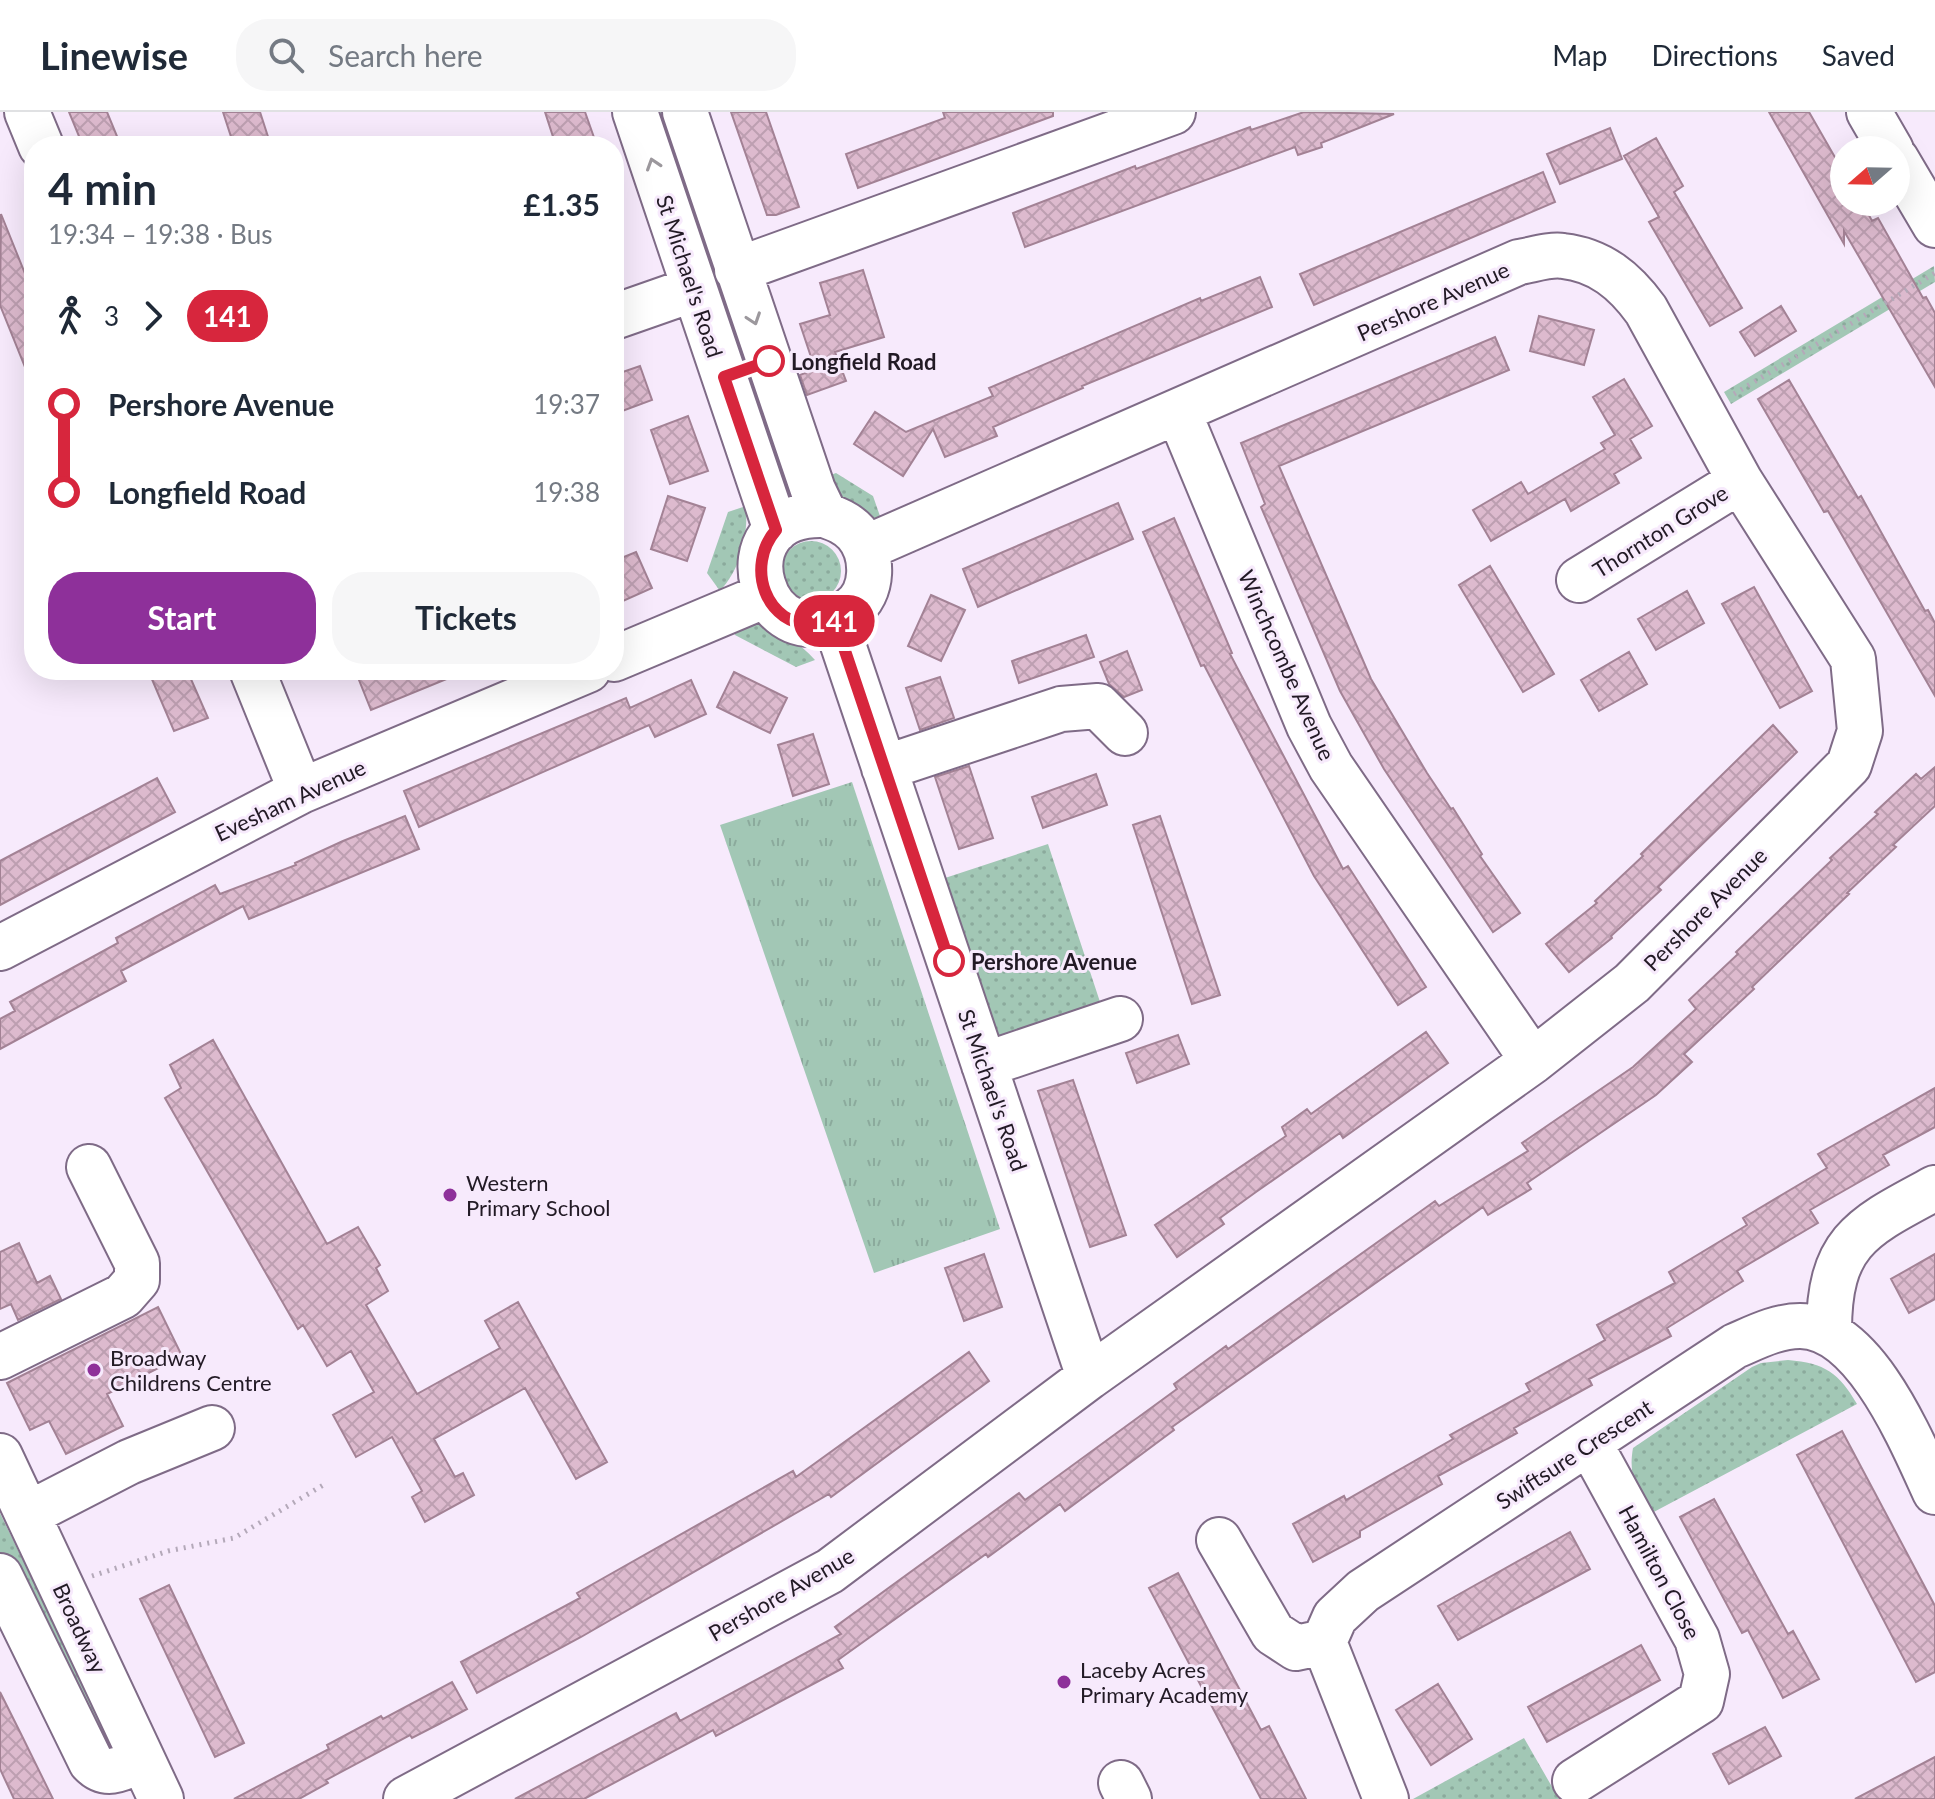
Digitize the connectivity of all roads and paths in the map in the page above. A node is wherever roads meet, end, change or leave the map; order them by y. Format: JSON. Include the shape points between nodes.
{"nodes":[{"id":1,"x":27,"y":112,"type":"edge"},
{"id":2,"x":635,"y":112,"type":"edge"},
{"id":3,"x":685,"y":112,"type":"edge"},
{"id":4,"x":1173,"y":112,"type":"edge"},
{"id":5,"x":1869,"y":112,"type":"edge"},
{"id":6,"x":37,"y":136,"type":"edge"},
{"id":7,"x":1883,"y":136,"type":"edge"},
{"id":8,"x":1910,"y":183,"type":"edge"},
{"id":9,"x":1935,"y":225,"type":"edge"},
{"id":10,"x":737,"y":270,"type":"junction"},
{"id":11,"x":1935,"y":273,"type":"edge"},
{"id":12,"x":694,"y":289,"type":"junction"},
{"id":13,"x":624,"y":314,"type":"edge"},
{"id":14,"x":769,"y":361,"type":"junction"},
{"id":15,"x":724,"y":377,"type":"junction"},
{"id":16,"x":1179,"y":413,"type":"junction"},
{"id":17,"x":1702,"y":413,"type":"junction"},
{"id":18,"x":1740,"y":481,"type":"junction"},
{"id":19,"x":825,"y":515,"type":"junction"},
{"id":20,"x":776,"y":530,"type":"junction"},
{"id":21,"x":865,"y":548,"type":"junction"},
{"id":22,"x":1579,"y":580,"type":"dead end"},
{"id":23,"x":766,"y":595,"type":"junction"},
{"id":24,"x":835,"y":621,"type":"junction"},
{"id":25,"x":624,"y":655,"type":"edge"},
{"id":26,"x":256,"y":680,"type":"edge"},
{"id":27,"x":564,"y":680,"type":"edge"},
{"id":28,"x":1125,"y":733,"type":"dead end"},
{"id":29,"x":884,"y":768,"type":"junction"},
{"id":30,"x":301,"y":791,"type":"junction"},
{"id":31,"x":0,"y":948,"type":"edge"},
{"id":32,"x":1120,"y":1019,"type":"dead end"},
{"id":33,"x":1533,"y":1061,"type":"junction"},
{"id":34,"x":984,"y":1065,"type":"junction"},
{"id":35,"x":89,"y":1167,"type":"dead end"},
{"id":36,"x":1935,"y":1188,"type":"edge"},
{"id":37,"x":1829,"y":1331,"type":"junction"},
{"id":38,"x":0,"y":1357,"type":"edge"},
{"id":39,"x":1089,"y":1377,"type":"junction"},
{"id":40,"x":212,"y":1428,"type":"dead end"},
{"id":41,"x":1590,"y":1444,"type":"junction"},
{"id":42,"x":0,"y":1456,"type":"edge"},
{"id":43,"x":325,"y":1484,"type":"dead end"},
{"id":44,"x":1935,"y":1492,"type":"edge"},
{"id":45,"x":28,"y":1514,"type":"junction"},
{"id":46,"x":1219,"y":1540,"type":"dead end"},
{"id":47,"x":0,"y":1576,"type":"edge"},
{"id":48,"x":62,"y":1588,"type":"junction"},
{"id":49,"x":1324,"y":1642,"type":"junction"},
{"id":50,"x":142,"y":1759,"type":"junction"},
{"id":51,"x":1575,"y":1781,"type":"dead end"},
{"id":52,"x":161,"y":1799,"type":"edge"},
{"id":53,"x":406,"y":1799,"type":"edge"},
{"id":54,"x":1386,"y":1799,"type":"edge"}],
"edges":[{"from":1,"to":6,"type":"street"},
{"from":12,"to":2,"type":"street","name":"St Michael's Road","one_way":true},
{"from":3,"to":10,"type":"street"},
{"from":4,"to":10,"type":"street"},
{"from":5,"to":7,"type":"street"},
{"from":8,"to":9,"type":"street"},
{"from":10,"to":14,"type":"street","one_way":true},
{"from":11,"to":17,"type":"path"},
{"from":12,"to":13,"type":"street"},
{"from":12,"to":15,"type":"street","name":"St Michael's Road"},
{"from":14,"to":15,"type":"street"},
{"from":14,"to":19,"type":"street"},
{"from":15,"to":20,"type":"street","name":"St Michael's Road"},
{"from":16,"to":17,"type":"street","name":"Pershore Avenue","via":[[1519,262],[1562,255],[1603,267],[1629,287]]},
{"from":16,"to":21,"type":"street","name":"Pershore Avenue"},
{"from":16,"to":33,"type":"street","name":"Winchcombe Avenue","via":[[1309,726],[1331,767]]},
{"from":17,"to":18,"type":"street","name":"Pershore Avenue"},
{"from":18,"to":22,"type":"street","name":"Thornton Grove"},
{"from":18,"to":33,"type":"street","name":"Pershore Avenue","via":[[1853,659],[1860,731],[1849,765],[1632,983]]},
{"from":19,"to":20,"type":"street","via":[[792,519]]},
{"from":19,"to":21,"type":"street","via":[[843,522]]},
{"from":20,"to":23,"type":"street","via":[[761,558]]},
{"from":21,"to":24,"type":"street","via":[[870,573],[865,591],[855,607]]},
{"from":23,"to":24,"type":"street","via":[[797,622]]},
{"from":23,"to":25,"type":"street"},
{"from":24,"to":29,"type":"street","name":"St Michael's Road"},
{"from":26,"to":30,"type":"street"},
{"from":27,"to":30,"type":"street","name":"Evesham Avenue"},
{"from":28,"to":29,"type":"street","via":[[1098,706],[1061,709]]},
{"from":29,"to":34,"type":"street","name":"St Michael's Road"},
{"from":30,"to":31,"type":"street","name":"Evesham Avenue"},
{"from":32,"to":34,"type":"street"},
{"from":33,"to":39,"type":"street","name":"Pershore Avenue"},
{"from":34,"to":39,"type":"street","name":"St Michael's Road"},
{"from":35,"to":38,"type":"street","via":[[137,1263],[137,1280],[123,1296]]},
{"from":36,"to":37,"type":"street","via":[[1857,1237],[1836,1266]]},
{"from":37,"to":41,"type":"street","name":"Swiftsure Crescent","via":[[1800,1326],[1765,1332],[1735,1346]]},
{"from":37,"to":44,"type":"street","via":[[1875,1375]]},
{"from":39,"to":53,"type":"street","name":"Pershore Avenue","via":[[830,1571]]},
{"from":40,"to":45,"type":"street","via":[[129,1462]]},
{"from":41,"to":49,"type":"street","name":"Swiftsure Crescent","via":[[1363,1591],[1335,1617]]},
{"from":41,"to":51,"type":"street","name":"Hamilton Close","via":[[1697,1639],[1707,1674],[1701,1701]]},
{"from":42,"to":45,"type":"street","name":"Broadway"},
{"from":43,"to":48,"type":"path","via":[[234,1538],[168,1551]]},
{"from":45,"to":48,"type":"street","name":"Broadway"},
{"from":46,"to":49,"type":"street","via":[[1273,1633],[1296,1648]]},
{"from":47,"to":50,"type":"street","via":[[91,1762],[99,1771],[114,1772]]},
{"from":48,"to":50,"type":"street","name":"Broadway"},
{"from":49,"to":54,"type":"street"},
{"from":50,"to":52,"type":"street","name":"Broadway"}]}
